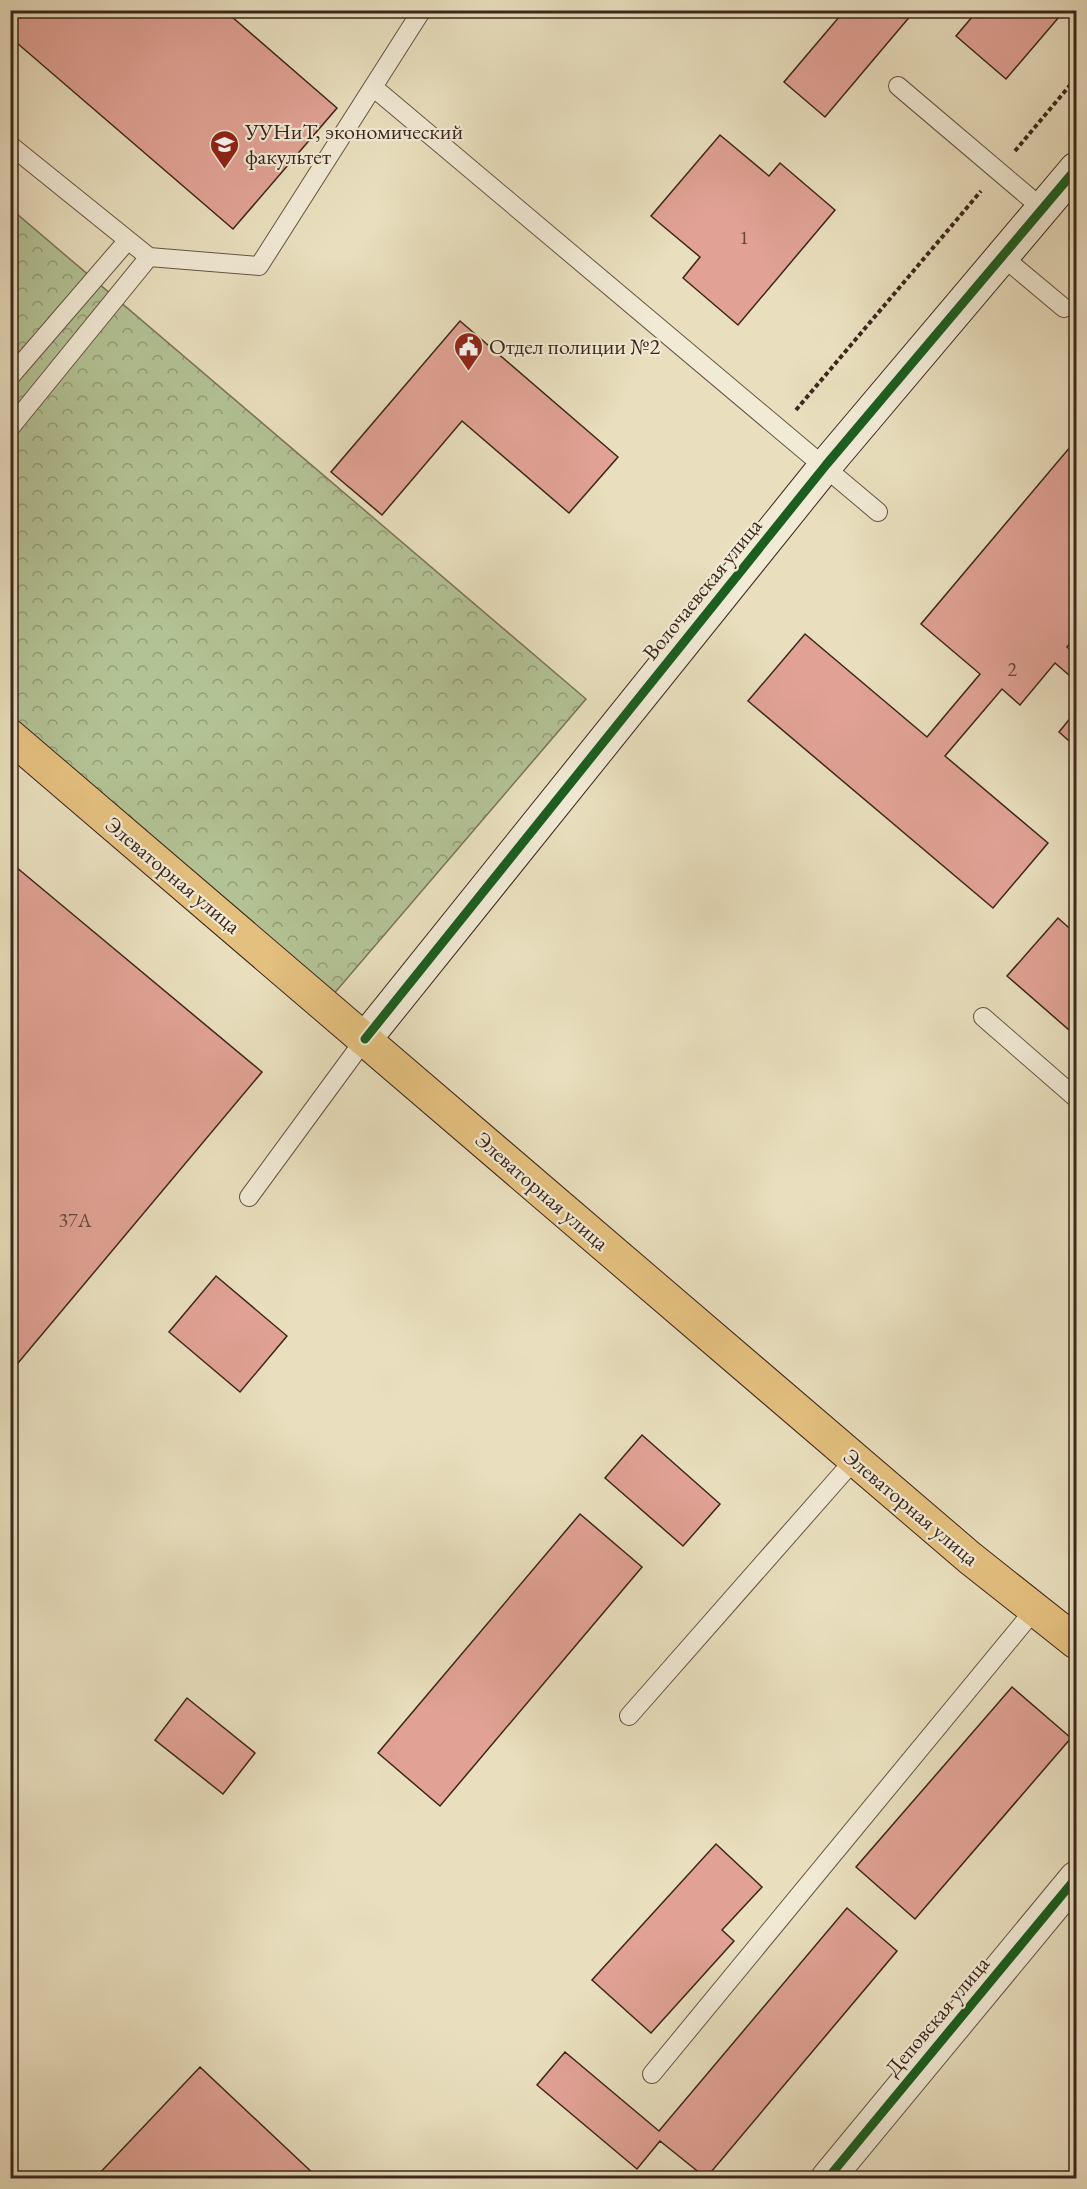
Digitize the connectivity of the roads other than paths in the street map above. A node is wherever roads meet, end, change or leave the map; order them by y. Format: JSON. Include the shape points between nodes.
{"nodes":[{"id":1,"x":422,"y":10,"type":"edge"},
{"id":2,"x":898,"y":86,"type":"dead end"},
{"id":3,"x":373,"y":87,"type":"junction"},
{"id":4,"x":10,"y":145,"type":"edge"},
{"id":5,"x":1077,"y":169,"type":"edge"},
{"id":6,"x":1043,"y":208,"type":"junction"},
{"id":7,"x":128,"y":240,"type":"junction"},
{"id":8,"x":149,"y":257,"type":"junction"},
{"id":9,"x":1003,"y":257,"type":"junction"},
{"id":10,"x":1064,"y":308,"type":"dead end"},
{"id":11,"x":10,"y":377,"type":"edge"},
{"id":12,"x":10,"y":428,"type":"edge"},
{"id":13,"x":826,"y":465,"type":"junction"},
{"id":14,"x":878,"y":512,"type":"dead end"},
{"id":15,"x":10,"y":736,"type":"edge"},
{"id":16,"x":983,"y":1017,"type":"dead end"},
{"id":17,"x":365,"y":1039,"type":"junction"},
{"id":18,"x":1077,"y":1098,"type":"edge"},
{"id":19,"x":249,"y":1197,"type":"dead end"},
{"id":20,"x":855,"y":1459,"type":"junction"},
{"id":21,"x":1035,"y":1609,"type":"junction"},
{"id":22,"x":1077,"y":1642,"type":"edge"},
{"id":23,"x":629,"y":1716,"type":"dead end"},
{"id":24,"x":1077,"y":1878,"type":"edge"},
{"id":25,"x":652,"y":2074,"type":"dead end"},
{"id":26,"x":828,"y":2178,"type":"edge"}],
"edges":[{"from":1,"to":3,"type":"lane"},
{"from":2,"to":6,"type":"lane"},
{"from":3,"to":8,"type":"lane","via":[[259,266]]},
{"from":3,"to":13,"type":"lane"},
{"from":4,"to":7,"type":"lane"},
{"from":5,"to":6,"type":"street","name":"Волочаевская улица"},
{"from":6,"to":9,"type":"street","name":"Волочаевская улица"},
{"from":7,"to":8,"type":"lane"},
{"from":7,"to":11,"type":"lane"},
{"from":8,"to":12,"type":"lane"},
{"from":9,"to":10,"type":"lane"},
{"from":9,"to":13,"type":"street","name":"Волочаевская улица"},
{"from":13,"to":14,"type":"lane"},
{"from":13,"to":17,"type":"street","name":"Волочаевская улица"},
{"from":15,"to":17,"type":"main road","name":"Элеваторная улица"},
{"from":16,"to":18,"type":"lane"},
{"from":17,"to":19,"type":"lane"},
{"from":17,"to":20,"type":"main road","name":"Элеваторная улица"},
{"from":20,"to":21,"type":"main road","name":"Элеваторная улица"},
{"from":20,"to":23,"type":"lane"},
{"from":21,"to":22,"type":"main road","name":"Элеваторная улица"},
{"from":21,"to":25,"type":"lane"},
{"from":24,"to":26,"type":"street","name":"Деповская улица"}]}
